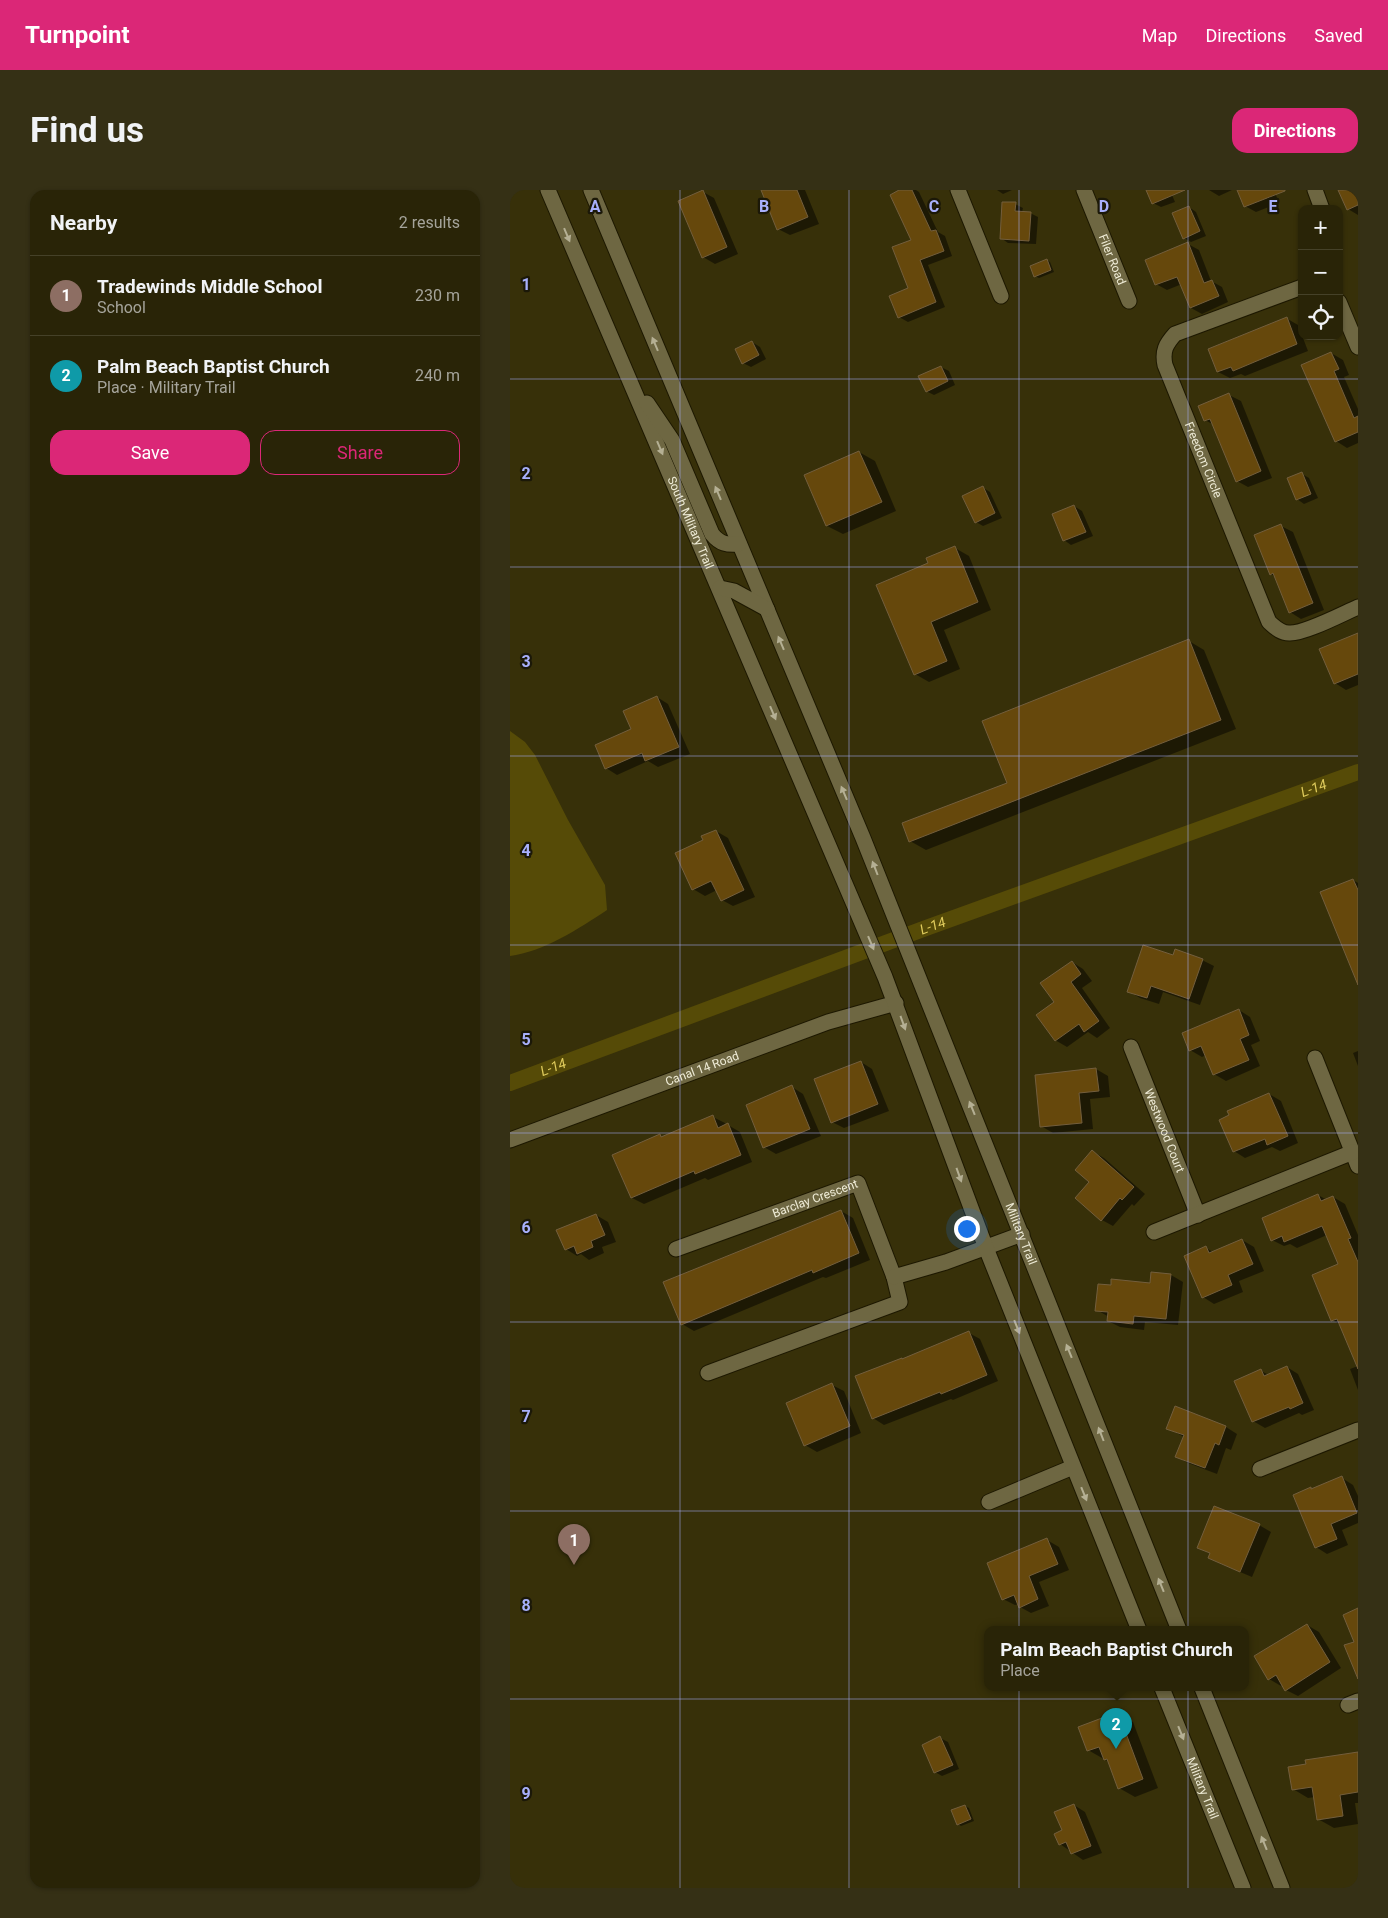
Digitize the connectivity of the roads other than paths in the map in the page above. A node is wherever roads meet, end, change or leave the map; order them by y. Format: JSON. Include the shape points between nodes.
{"nodes":[{"id":1,"x":548,"y":190,"type":"edge"},
{"id":2,"x":591,"y":190,"type":"edge"},
{"id":3,"x":958,"y":190,"type":"edge"},
{"id":4,"x":1084,"y":190,"type":"edge"},
{"id":5,"x":1315,"y":190,"type":"edge"},
{"id":6,"x":1321,"y":205,"type":"edge"},
{"id":7,"x":1298,"y":288,"type":"edge"},
{"id":8,"x":1001,"y":296,"type":"dead end"},
{"id":9,"x":1129,"y":301,"type":"dead end"},
{"id":10,"x":1343,"y":311,"type":"edge"},
{"id":11,"x":1358,"y":347,"type":"edge"},
{"id":12,"x":627,"y":373,"type":"junction"},
{"id":13,"x":739,"y":544,"type":"junction"},
{"id":14,"x":720,"y":588,"type":"junction"},
{"id":15,"x":1358,"y":607,"type":"edge"},
{"id":16,"x":767,"y":609,"type":"junction"},
{"id":17,"x":896,"y":1003,"type":"junction"},
{"id":18,"x":1131,"y":1048,"type":"dead end"},
{"id":19,"x":1315,"y":1058,"type":"dead end"},
{"id":20,"x":510,"y":1140,"type":"edge"},
{"id":21,"x":1355,"y":1159,"type":"edge"},
{"id":22,"x":1198,"y":1214,"type":"junction"},
{"id":23,"x":1154,"y":1232,"type":"dead end"},
{"id":24,"x":1022,"y":1234,"type":"junction"},
{"id":25,"x":986,"y":1248,"type":"junction"},
{"id":26,"x":676,"y":1249,"type":"dead end"},
{"id":27,"x":894,"y":1277,"type":"junction"},
{"id":28,"x":708,"y":1373,"type":"dead end"},
{"id":29,"x":1358,"y":1430,"type":"edge"},
{"id":30,"x":1072,"y":1467,"type":"junction"},
{"id":31,"x":1260,"y":1469,"type":"dead end"},
{"id":32,"x":989,"y":1502,"type":"dead end"},
{"id":33,"x":1137,"y":1626,"type":"edge"},
{"id":34,"x":1177,"y":1626,"type":"edge"},
{"id":35,"x":1163,"y":1691,"type":"edge"},
{"id":36,"x":1203,"y":1691,"type":"edge"},
{"id":37,"x":1243,"y":1888,"type":"edge"},
{"id":38,"x":1282,"y":1888,"type":"edge"}],
"edges":[{"from":1,"to":12,"type":"main road","name":"South Military Trail","one_way":true},
{"from":13,"to":2,"type":"main road","one_way":true},
{"from":3,"to":8,"type":"main road"},
{"from":4,"to":9,"type":"main road","name":"Filer Road"},
{"from":5,"to":6,"type":"main road"},
{"from":7,"to":15,"type":"main road","name":"Freedom Circle","via":[[1175,334],[1166,344],[1163,354],[1165,365],[1269,622],[1278,630],[1299,632]]},
{"from":10,"to":11,"type":"main road"},
{"from":12,"to":13,"type":"main road","via":[[672,440],[712,534],[727,545]]},
{"from":12,"to":14,"type":"main road","name":"South Military Trail","one_way":true},
{"from":13,"to":16,"type":"main road"},
{"from":14,"to":16,"type":"main road","via":[[734,591]]},
{"from":14,"to":17,"type":"main road","name":"South Military Trail","one_way":true},
{"from":24,"to":16,"type":"main road","name":"Military Trail","one_way":true},
{"from":17,"to":20,"type":"main road","name":"Canal 14 Road","via":[[828,1022]]},
{"from":17,"to":25,"type":"main road","one_way":true},
{"from":18,"to":22,"type":"main road","name":"Westwood Court"},
{"from":19,"to":21,"type":"main road"},
{"from":21,"to":22,"type":"main road"},
{"from":22,"to":23,"type":"main road"},
{"from":24,"to":25,"type":"main road"},
{"from":34,"to":24,"type":"main road","name":"Military Trail","one_way":true},
{"from":25,"to":27,"type":"main road"},
{"from":25,"to":30,"type":"main road","one_way":true},
{"from":26,"to":27,"type":"main road","name":"Barclay Crescent","via":[[858,1183]]},
{"from":27,"to":28,"type":"main road","name":"Barclay Crescent","via":[[900,1302]]},
{"from":29,"to":31,"type":"main road"},
{"from":30,"to":32,"type":"main road"},
{"from":30,"to":33,"type":"main road","one_way":true},
{"from":35,"to":37,"type":"main road","name":"Military Trail","one_way":true},
{"from":38,"to":36,"type":"main road","one_way":true}]}
